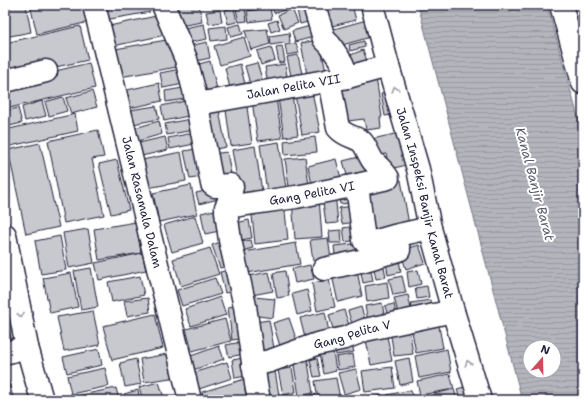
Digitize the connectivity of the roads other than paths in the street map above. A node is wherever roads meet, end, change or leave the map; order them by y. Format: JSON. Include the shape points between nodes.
{"nodes":[{"id":1,"x":94,"y":5,"type":"edge"},
{"id":2,"x":163,"y":5,"type":"edge"},
{"id":3,"x":314,"y":5,"type":"edge"},
{"id":4,"x":372,"y":5,"type":"edge"},
{"id":5,"x":561,"y":5,"type":"edge"},
{"id":6,"x":388,"y":66,"type":"junction"},
{"id":7,"x":46,"y":71,"type":"dead end"},
{"id":8,"x":338,"y":78,"type":"junction"},
{"id":9,"x":5,"y":80,"type":"edge"},
{"id":10,"x":583,"y":83,"type":"edge"},
{"id":11,"x":197,"y":104,"type":"junction"},
{"id":12,"x":418,"y":169,"type":"junction"},
{"id":13,"x":388,"y":178,"type":"junction"},
{"id":14,"x":357,"y":185,"type":"junction"},
{"id":15,"x":226,"y":207,"type":"junction"},
{"id":16,"x":423,"y":234,"type":"junction"},
{"id":17,"x":5,"y":235,"type":"edge"},
{"id":18,"x":324,"y":269,"type":"dead end"},
{"id":19,"x":446,"y":313,"type":"junction"},
{"id":20,"x":27,"y":347,"type":"junction"},
{"id":21,"x":5,"y":353,"type":"edge"},
{"id":22,"x":253,"y":365,"type":"junction"},
{"id":23,"x":42,"y":400,"type":"edge"},
{"id":24,"x":190,"y":400,"type":"edge"},
{"id":25,"x":259,"y":400,"type":"edge"},
{"id":26,"x":480,"y":400,"type":"edge"}],
"edges":[{"from":1,"to":24,"type":"street","name":"Jalan Rasamala Dalam"},
{"from":2,"to":11,"type":"street","via":[[186,59]]},
{"from":3,"to":8,"type":"street","via":[[324,39],[342,63]]},
{"from":4,"to":6,"type":"street","name":"Jalan Inspeksi Banjir Kanal Barat"},
{"from":5,"to":10,"type":"street"},
{"from":6,"to":8,"type":"street","name":"Jalan Pelita VII"},
{"from":12,"to":6,"type":"street","name":"Jalan Inspeksi Banjir Kanal Barat","one_way":true},
{"from":7,"to":9,"type":"street"},
{"from":8,"to":11,"type":"street","name":"Jalan Pelita VII"},
{"from":8,"to":13,"type":"street","via":[[338,128],[364,143],[374,162]]},
{"from":11,"to":15,"type":"street","via":[[212,184],[232,187]]},
{"from":12,"to":13,"type":"street"},
{"from":12,"to":16,"type":"street","name":"Jalan Inspeksi Banjir Kanal Barat"},
{"from":13,"to":14,"type":"street"},
{"from":14,"to":15,"type":"street","name":"Gang Pelita VI"},
{"from":14,"to":16,"type":"street","name":"Gang Pelita VI","via":[[366,242]]},
{"from":15,"to":22,"type":"street","via":[[230,240],[245,306]]},
{"from":16,"to":18,"type":"street","via":[[365,260]]},
{"from":16,"to":19,"type":"street","name":"Jalan Inspeksi Banjir Kanal Barat"},
{"from":17,"to":20,"type":"street","one_way":true},
{"from":19,"to":22,"type":"street","name":"Gang Pelita V","via":[[365,330]]},
{"from":26,"to":19,"type":"street","name":"Jalan Inspeksi Banjir Kanal Barat","one_way":true},
{"from":20,"to":21,"type":"street"},
{"from":20,"to":23,"type":"street"},
{"from":22,"to":25,"type":"street"}]}
